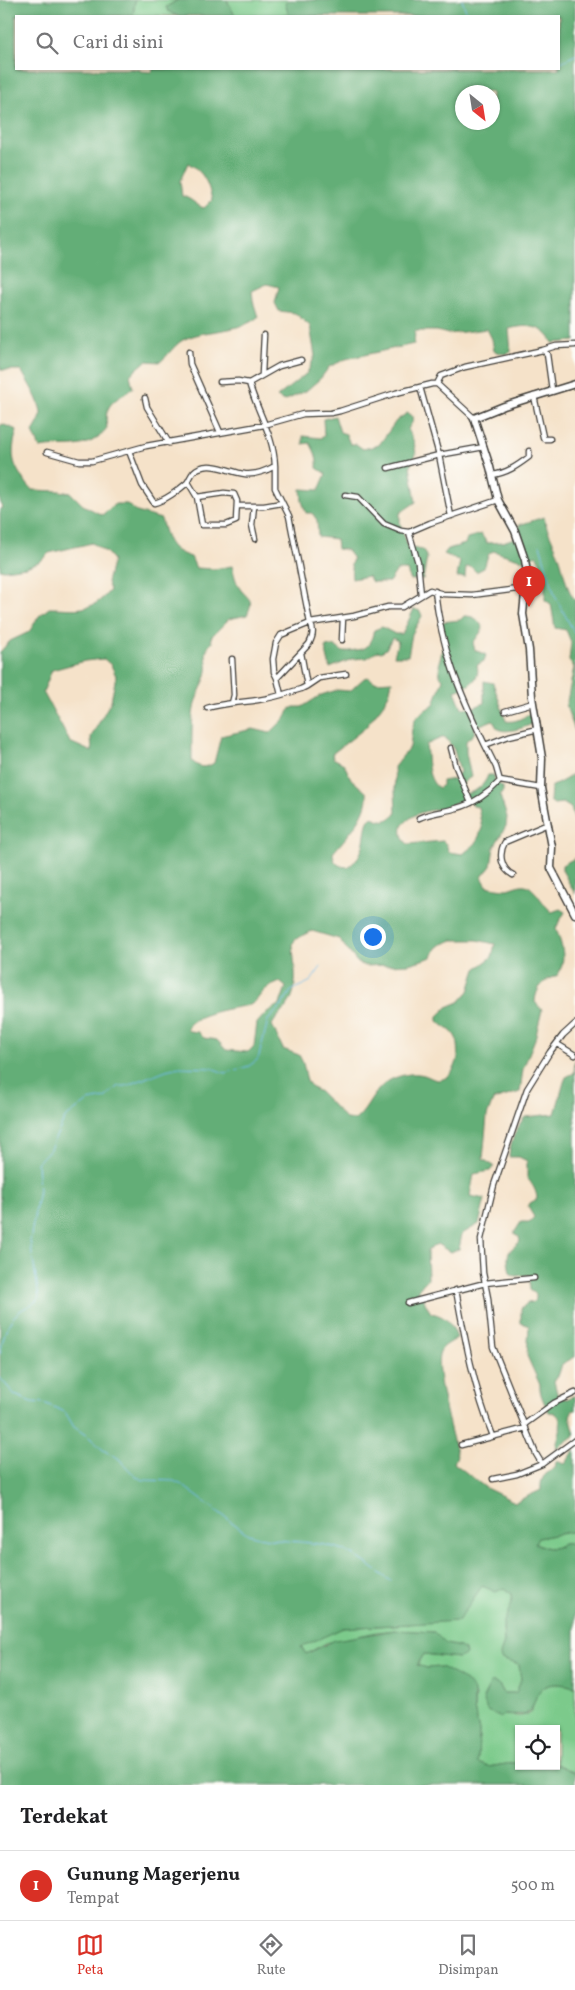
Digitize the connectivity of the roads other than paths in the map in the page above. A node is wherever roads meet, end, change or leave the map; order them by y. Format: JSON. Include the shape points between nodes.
{"nodes":[{"id":1,"x":264,"y":336,"type":"dead end"},
{"id":2,"x":575,"y":344,"type":"edge"},
{"id":3,"x":544,"y":350,"type":"junction"},
{"id":4,"x":189,"y":352,"type":"dead end"},
{"id":5,"x":301,"y":360,"type":"dead end"},
{"id":6,"x":262,"y":374,"type":"junction"},
{"id":7,"x":220,"y":382,"type":"dead end"},
{"id":8,"x":250,"y":383,"type":"junction"},
{"id":9,"x":437,"y":384,"type":"junction"},
{"id":10,"x":575,"y":384,"type":"edge"},
{"id":11,"x":420,"y":387,"type":"junction"},
{"id":12,"x":552,"y":390,"type":"junction"},
{"id":13,"x":534,"y":396,"type":"junction"},
{"id":14,"x":145,"y":398,"type":"dead end"},
{"id":15,"x":474,"y":418,"type":"junction"},
{"id":16,"x":266,"y":424,"type":"junction"},
{"id":17,"x":220,"y":432,"type":"junction"},
{"id":18,"x":550,"y":439,"type":"dead end"},
{"id":19,"x":169,"y":443,"type":"junction"},
{"id":20,"x":484,"y":447,"type":"junction"},
{"id":21,"x":129,"y":451,"type":"junction"},
{"id":22,"x":530,"y":451,"type":"dead end"},
{"id":23,"x":47,"y":452,"type":"dead end"},
{"id":24,"x":438,"y":455,"type":"junction"},
{"id":25,"x":275,"y":466,"type":"junction"},
{"id":26,"x":388,"y":468,"type":"dead end"},
{"id":27,"x":492,"y":475,"type":"junction"},
{"id":28,"x":188,"y":482,"type":"junction"},
{"id":29,"x":345,"y":495,"type":"dead end"},
{"id":30,"x":197,"y":497,"type":"junction"},
{"id":31,"x":498,"y":500,"type":"junction"},
{"id":32,"x":282,"y":503,"type":"junction"},
{"id":33,"x":237,"y":506,"type":"junction"},
{"id":34,"x":254,"y":506,"type":"junction"},
{"id":35,"x":451,"y":516,"type":"junction"},
{"id":36,"x":409,"y":532,"type":"junction"},
{"id":37,"x":255,"y":539,"type":"dead end"},
{"id":38,"x":525,"y":588,"type":"junction"},
{"id":39,"x":436,"y":592,"type":"junction"},
{"id":40,"x":421,"y":594,"type":"junction"},
{"id":41,"x":342,"y":618,"type":"junction"},
{"id":42,"x":310,"y":622,"type":"junction"},
{"id":43,"x":342,"y":640,"type":"dead end"},
{"id":44,"x":301,"y":654,"type":"junction"},
{"id":45,"x":232,"y":659,"type":"dead end"},
{"id":46,"x":346,"y":674,"type":"dead end"},
{"id":47,"x":277,"y":678,"type":"junction"},
{"id":48,"x":307,"y":686,"type":"junction"},
{"id":49,"x":281,"y":695,"type":"junction"},
{"id":50,"x":232,"y":703,"type":"junction"},
{"id":51,"x":533,"y":703,"type":"junction"},
{"id":52,"x":207,"y":708,"type":"dead end"},
{"id":53,"x":505,"y":711,"type":"dead end"},
{"id":54,"x":538,"y":729,"type":"junction"},
{"id":55,"x":485,"y":745,"type":"junction"},
{"id":56,"x":451,"y":748,"type":"dead end"},
{"id":57,"x":500,"y":781,"type":"junction"},
{"id":58,"x":541,"y":788,"type":"junction"},
{"id":59,"x":471,"y":803,"type":"junction"},
{"id":60,"x":419,"y":818,"type":"dead end"},
{"id":61,"x":548,"y":824,"type":"junction"},
{"id":62,"x":513,"y":875,"type":"dead end"},
{"id":63,"x":575,"y":914,"type":"edge"},
{"id":64,"x":575,"y":1024,"type":"edge"},
{"id":65,"x":557,"y":1044,"type":"junction"},
{"id":66,"x":575,"y":1056,"type":"edge"},
{"id":67,"x":534,"y":1278,"type":"dead end"},
{"id":68,"x":485,"y":1283,"type":"junction"},
{"id":69,"x":456,"y":1290,"type":"junction"},
{"id":70,"x":408,"y":1303,"type":"dead end"},
{"id":71,"x":575,"y":1394,"type":"edge"},
{"id":72,"x":525,"y":1426,"type":"junction"},
{"id":73,"x":493,"y":1436,"type":"junction"},
{"id":74,"x":575,"y":1440,"type":"edge"},
{"id":75,"x":462,"y":1445,"type":"dead end"},
{"id":76,"x":542,"y":1464,"type":"junction"},
{"id":77,"x":494,"y":1479,"type":"dead end"}],
"edges":[{"from":1,"to":6,"type":"street"},
{"from":2,"to":3,"type":"street"},
{"from":3,"to":9,"type":"street","via":[[457,369],[441,376]]},
{"from":3,"to":12,"type":"street"},
{"from":4,"to":17,"type":"street","via":[[190,364]]},
{"from":5,"to":6,"type":"street"},
{"from":6,"to":8,"type":"street"},
{"from":7,"to":8,"type":"street"},
{"from":8,"to":16,"type":"street"},
{"from":9,"to":11,"type":"street"},
{"from":9,"to":15,"type":"street"},
{"from":10,"to":12,"type":"main road"},
{"from":11,"to":16,"type":"street","via":[[340,411],[303,414]]},
{"from":11,"to":24,"type":"street"},
{"from":12,"to":13,"type":"main road"},
{"from":13,"to":15,"type":"main road"},
{"from":13,"to":18,"type":"street","via":[[543,437]]},
{"from":14,"to":19,"type":"street"},
{"from":15,"to":20,"type":"main road"},
{"from":16,"to":17,"type":"street"},
{"from":16,"to":25,"type":"street"},
{"from":17,"to":19,"type":"street"},
{"from":19,"to":21,"type":"street"},
{"from":20,"to":24,"type":"street"},
{"from":20,"to":27,"type":"main road"},
{"from":21,"to":23,"type":"street","via":[[85,461]]},
{"from":21,"to":28,"type":"street","via":[[142,485],[154,503]]},
{"from":22,"to":27,"type":"street","via":[[529,457],[516,467]]},
{"from":24,"to":26,"type":"street"},
{"from":24,"to":35,"type":"street"},
{"from":25,"to":28,"type":"street","via":[[250,474],[211,466],[199,468]]},
{"from":25,"to":32,"type":"street","via":[[275,488]]},
{"from":27,"to":31,"type":"main road"},
{"from":28,"to":30,"type":"street"},
{"from":29,"to":36,"type":"street","via":[[358,497],[384,524]]},
{"from":30,"to":33,"type":"street","via":[[234,494]]},
{"from":30,"to":33,"type":"street","via":[[203,526],[234,523]]},
{"from":31,"to":35,"type":"street"},
{"from":31,"to":38,"type":"main road","via":[[520,545],[526,573]]},
{"from":32,"to":34,"type":"street"},
{"from":32,"to":42,"type":"street","via":[[288,512],[295,540]]},
{"from":33,"to":34,"type":"street"},
{"from":34,"to":37,"type":"street","via":[[252,525]]},
{"from":35,"to":36,"type":"street"},
{"from":36,"to":40,"type":"street","via":[[418,563]]},
{"from":38,"to":39,"type":"street","via":[[472,595]]},
{"from":38,"to":51,"type":"main road","via":[[523,614]]},
{"from":39,"to":40,"type":"street","via":[[430,590]]},
{"from":39,"to":55,"type":"street","via":[[449,664]]},
{"from":40,"to":41,"type":"street","via":[[402,607],[388,607]]},
{"from":41,"to":42,"type":"street"},
{"from":41,"to":43,"type":"street"},
{"from":42,"to":44,"type":"street","via":[[312,637]]},
{"from":42,"to":47,"type":"street","via":[[277,640],[273,659]]},
{"from":44,"to":47,"type":"street"},
{"from":44,"to":48,"type":"street"},
{"from":45,"to":50,"type":"street"},
{"from":46,"to":48,"type":"street","via":[[320,678]]},
{"from":47,"to":49,"type":"street"},
{"from":48,"to":49,"type":"street"},
{"from":49,"to":50,"type":"street","via":[[250,703]]},
{"from":50,"to":52,"type":"street"},
{"from":51,"to":53,"type":"street"},
{"from":51,"to":54,"type":"main road"},
{"from":54,"to":55,"type":"street"},
{"from":54,"to":58,"type":"main road","via":[[543,771]]},
{"from":55,"to":57,"type":"street"},
{"from":56,"to":59,"type":"street"},
{"from":57,"to":58,"type":"street"},
{"from":57,"to":59,"type":"street"},
{"from":58,"to":61,"type":"main road"},
{"from":59,"to":60,"type":"street"},
{"from":61,"to":62,"type":"street","via":[[505,842],[502,866]]},
{"from":61,"to":63,"type":"main road","via":[[552,873]]},
{"from":64,"to":65,"type":"street"},
{"from":65,"to":66,"type":"street"},
{"from":65,"to":68,"type":"street","via":[[527,1089],[494,1185],[481,1239]]},
{"from":67,"to":68,"type":"street"},
{"from":68,"to":69,"type":"street"},
{"from":68,"to":72,"type":"street","via":[[493,1347]]},
{"from":69,"to":70,"type":"street"},
{"from":69,"to":73,"type":"street","via":[[471,1367]]},
{"from":71,"to":72,"type":"street","via":[[554,1403]]},
{"from":72,"to":73,"type":"street"},
{"from":72,"to":76,"type":"street"},
{"from":73,"to":75,"type":"street"},
{"from":74,"to":76,"type":"street"},
{"from":76,"to":77,"type":"street"}]}
